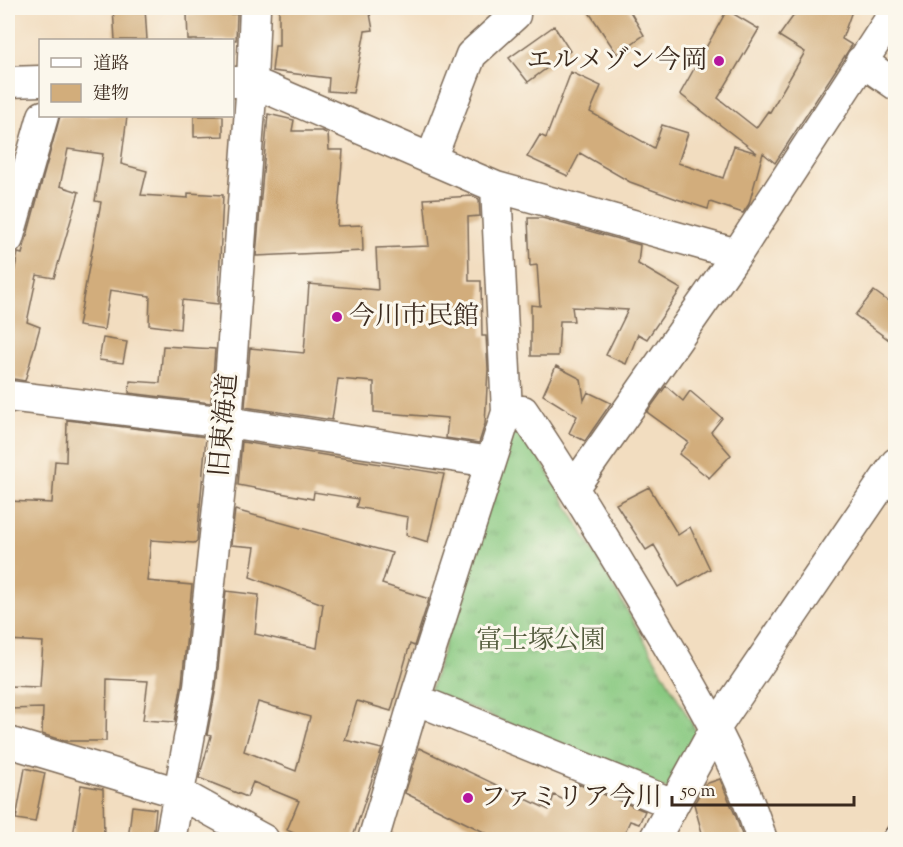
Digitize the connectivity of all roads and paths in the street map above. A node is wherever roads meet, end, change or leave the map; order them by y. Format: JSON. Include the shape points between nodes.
{"nodes":[{"id":1,"x":255,"y":8,"type":"edge"},
{"id":2,"x":896,"y":10,"type":"edge"},
{"id":3,"x":515,"y":15,"type":"dead end"},
{"id":4,"x":861,"y":61,"type":"junction"},
{"id":5,"x":39,"y":81,"type":"edge"},
{"id":6,"x":8,"y":82,"type":"edge"},
{"id":7,"x":242,"y":82,"type":"edge"},
{"id":8,"x":896,"y":85,"type":"edge"},
{"id":9,"x":43,"y":117,"type":"edge"},
{"id":10,"x":431,"y":159,"type":"junction"},
{"id":11,"x":496,"y":187,"type":"junction"},
{"id":12,"x":8,"y":239,"type":"edge"},
{"id":13,"x":737,"y":254,"type":"junction"},
{"id":14,"x":8,"y":396,"type":"edge"},
{"id":15,"x":507,"y":412,"type":"junction"},
{"id":16,"x":227,"y":422,"type":"junction"},
{"id":17,"x":491,"y":462,"type":"junction"},
{"id":18,"x":896,"y":463,"type":"edge"},
{"id":19,"x":574,"y":487,"type":"junction"},
{"id":20,"x":415,"y":699,"type":"junction"},
{"id":21,"x":716,"y":727,"type":"junction"},
{"id":22,"x":8,"y":742,"type":"edge"},
{"id":23,"x":179,"y":793,"type":"junction"},
{"id":24,"x":673,"y":804,"type":"junction"},
{"id":25,"x":170,"y":840,"type":"edge"},
{"id":26,"x":264,"y":840,"type":"edge"},
{"id":27,"x":373,"y":840,"type":"edge"},
{"id":28,"x":654,"y":840,"type":"edge"},
{"id":29,"x":762,"y":840,"type":"edge"}],
"edges":[{"from":1,"to":7,"type":"street","name":"旧東海道"},
{"from":2,"to":4,"type":"street"},
{"from":3,"to":10,"type":"street","via":[[471,55]]},
{"from":4,"to":8,"type":"street"},
{"from":4,"to":13,"type":"street"},
{"from":5,"to":6,"type":"street"},
{"from":7,"to":10,"type":"street"},
{"from":7,"to":16,"type":"street","name":"旧東海道"},
{"from":9,"to":12,"type":"street"},
{"from":10,"to":11,"type":"street"},
{"from":11,"to":13,"type":"street"},
{"from":11,"to":15,"type":"street"},
{"from":13,"to":19,"type":"street"},
{"from":14,"to":16,"type":"street"},
{"from":15,"to":17,"type":"street"},
{"from":15,"to":19,"type":"street","via":[[523,411]]},
{"from":16,"to":17,"type":"street"},
{"from":16,"to":23,"type":"street","name":"旧東海道","via":[[199,686]]},
{"from":17,"to":20,"type":"street"},
{"from":18,"to":21,"type":"street"},
{"from":19,"to":21,"type":"street"},
{"from":20,"to":24,"type":"street"},
{"from":20,"to":27,"type":"street"},
{"from":21,"to":24,"type":"street"},
{"from":21,"to":29,"type":"street","via":[[751,804]]},
{"from":22,"to":23,"type":"street"},
{"from":23,"to":25,"type":"street","name":"旧東海道"},
{"from":23,"to":26,"type":"street"},
{"from":24,"to":28,"type":"street"}]}
